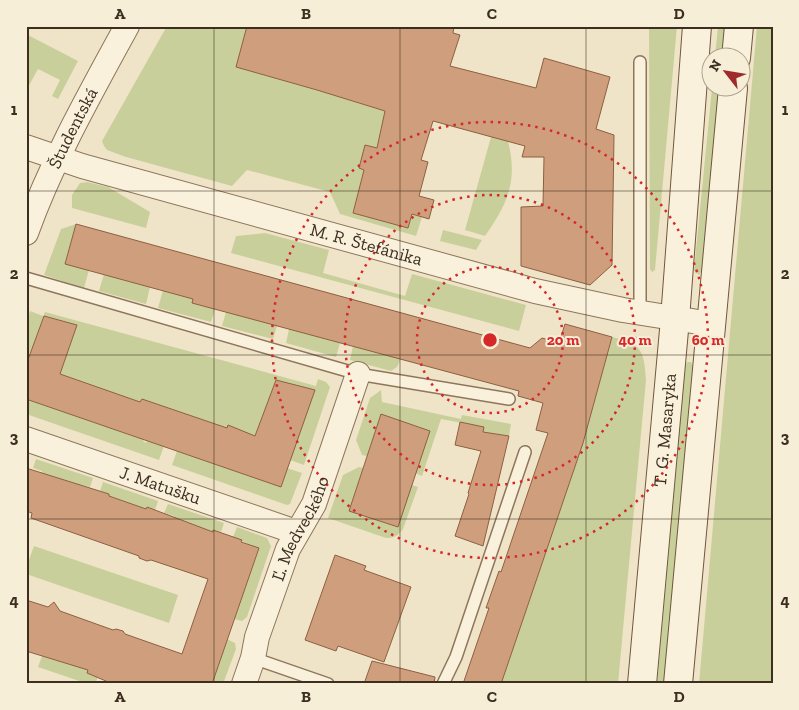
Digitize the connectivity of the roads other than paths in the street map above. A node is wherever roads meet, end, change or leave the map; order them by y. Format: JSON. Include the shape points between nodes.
{"nodes":[{"id":1,"x":127,"y":26,"type":"edge"},
{"id":2,"x":698,"y":26,"type":"edge"},
{"id":3,"x":739,"y":26,"type":"edge"},
{"id":4,"x":737,"y":48,"type":"edge"},
{"id":5,"x":640,"y":62,"type":"dead end"},
{"id":6,"x":732,"y":98,"type":"edge"},
{"id":7,"x":26,"y":147,"type":"edge"},
{"id":8,"x":57,"y":157,"type":"junction"},
{"id":9,"x":26,"y":234,"type":"edge"},
{"id":10,"x":26,"y":278,"type":"edge"},
{"id":11,"x":640,"y":313,"type":"junction"},
{"id":12,"x":676,"y":319,"type":"junction"},
{"id":13,"x":711,"y":324,"type":"junction"},
{"id":14,"x":358,"y":374,"type":"junction"},
{"id":15,"x":509,"y":399,"type":"dead end"},
{"id":16,"x":26,"y":439,"type":"edge"},
{"id":17,"x":525,"y":452,"type":"dead end"},
{"id":18,"x":296,"y":532,"type":"junction"},
{"id":19,"x":253,"y":658,"type":"junction"},
{"id":20,"x":244,"y":684,"type":"edge"},
{"id":21,"x":328,"y":684,"type":"edge"},
{"id":22,"x":443,"y":684,"type":"edge"},
{"id":23,"x":642,"y":684,"type":"edge"},
{"id":24,"x":678,"y":684,"type":"edge"}],
"edges":[{"from":1,"to":8,"type":"street","name":"Študentská"},
{"from":2,"to":12,"type":"street","name":"T. G. Masaryka"},
{"from":3,"to":4,"type":"street"},
{"from":5,"to":11,"type":"lane"},
{"from":6,"to":13,"type":"street","name":"T. G. Masaryka"},
{"from":7,"to":8,"type":"street","name":"M. R. Štefánika"},
{"from":8,"to":9,"type":"street","name":"Študentská"},
{"from":8,"to":11,"type":"street","name":"M. R. Štefánika","via":[[536,291]]},
{"from":10,"to":14,"type":"lane"},
{"from":11,"to":12,"type":"street","name":"M. R. Štefánika"},
{"from":12,"to":13,"type":"street","name":"M. R. Štefánika"},
{"from":12,"to":23,"type":"street","name":"T. G. Masaryka"},
{"from":13,"to":24,"type":"street","name":"T. G. Masaryka"},
{"from":14,"to":15,"type":"lane"},
{"from":14,"to":18,"type":"street","name":"Ľ. Medveckého","via":[[314,504]]},
{"from":16,"to":18,"type":"street","name":"J. Matušku"},
{"from":17,"to":22,"type":"lane","via":[[456,656]]},
{"from":18,"to":19,"type":"street","name":"Ľ. Medveckého","via":[[257,637]]},
{"from":19,"to":20,"type":"street","name":"Ľ. Medveckého"},
{"from":19,"to":21,"type":"lane"}]}
